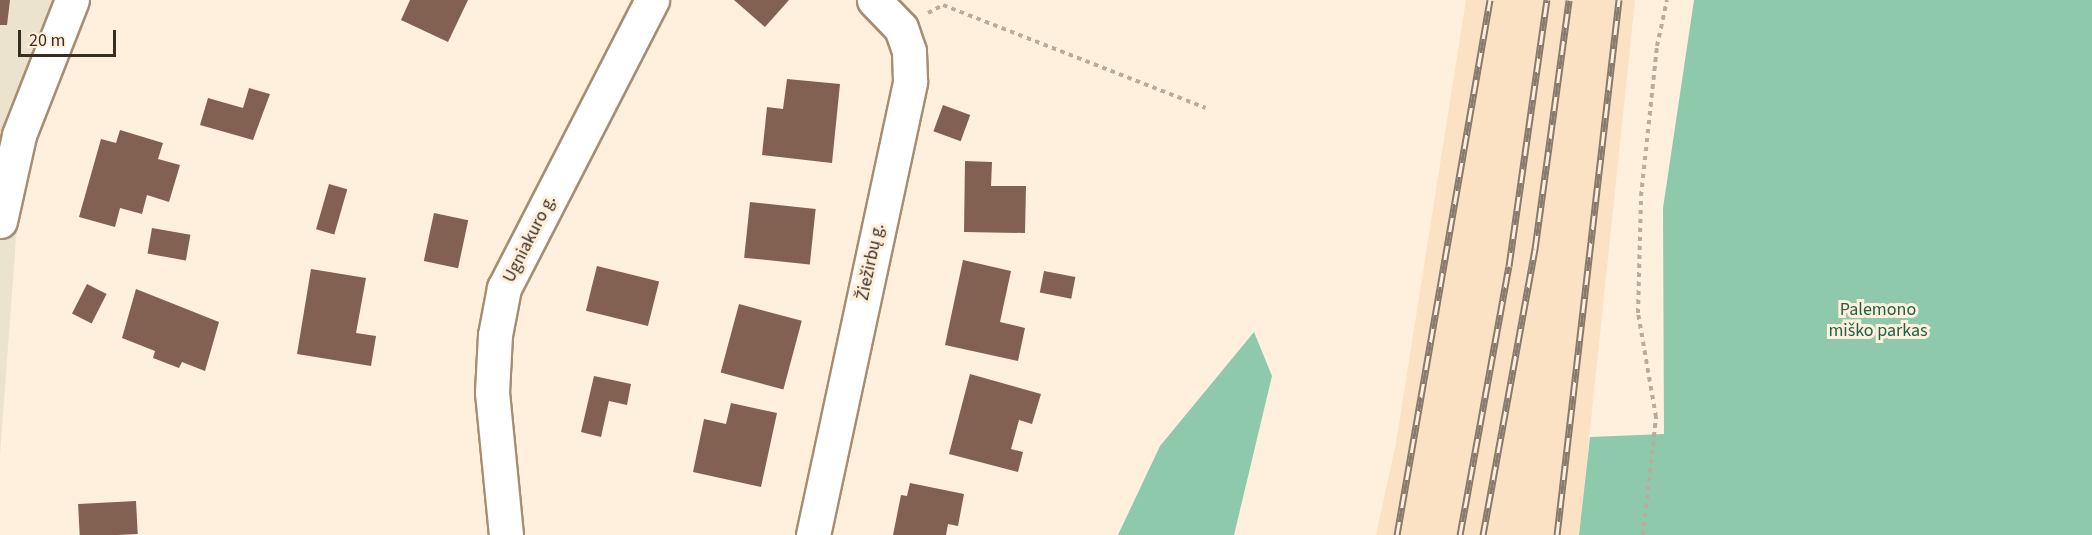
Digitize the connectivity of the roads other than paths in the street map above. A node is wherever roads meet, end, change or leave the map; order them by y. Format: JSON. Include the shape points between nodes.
{"nodes":[{"id":1,"x":72,"y":0,"type":"edge"},
{"id":2,"x":652,"y":0,"type":"edge"},
{"id":3,"x":874,"y":0,"type":"edge"},
{"id":4,"x":0,"y":221,"type":"edge"},
{"id":5,"x":506,"y":535,"type":"edge"},
{"id":6,"x":813,"y":535,"type":"edge"}],
"edges":[{"from":1,"to":4,"type":"street","via":[[19,135]]},
{"from":2,"to":5,"type":"street","name":"Ugniakuro g.","via":[[504,288],[495,335],[492,392]]},
{"from":3,"to":6,"type":"street","name":"Žiežirbų g.","via":[[901,28],[909,51],[910,81]]}]}
